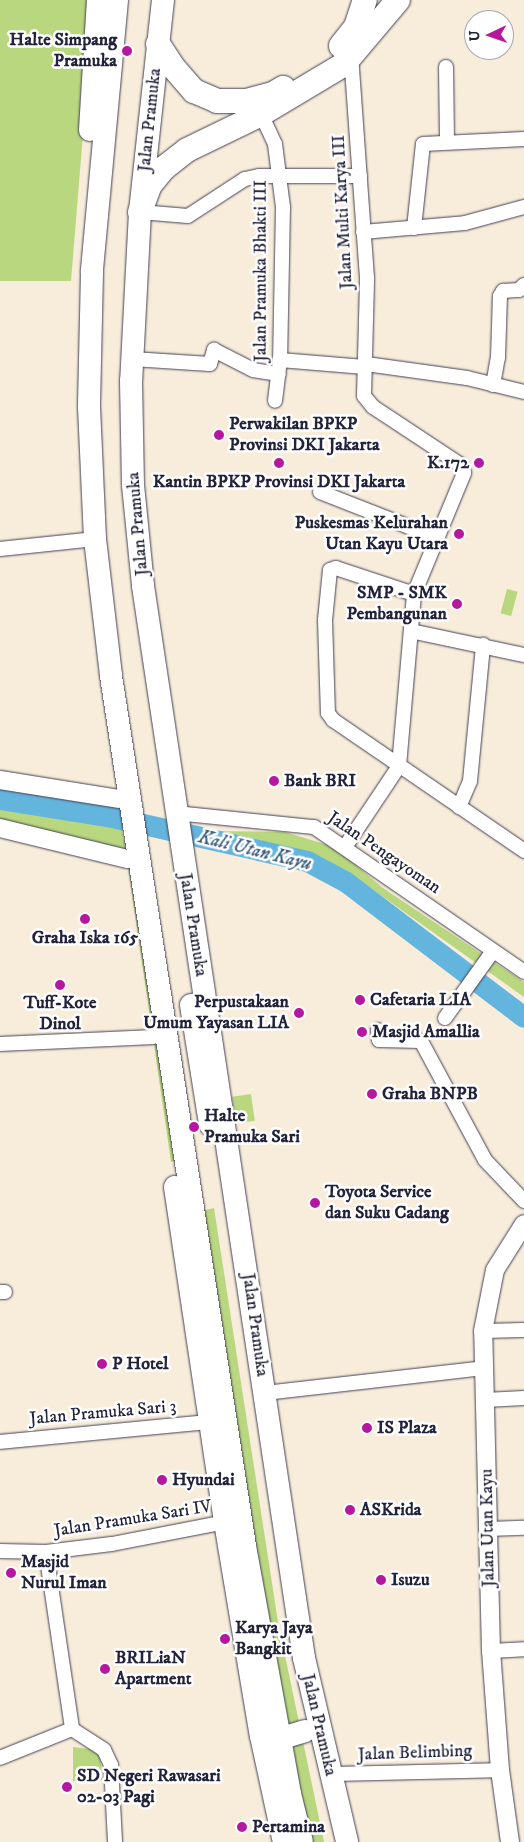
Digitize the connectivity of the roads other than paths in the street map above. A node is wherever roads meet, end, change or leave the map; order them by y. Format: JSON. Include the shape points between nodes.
{"nodes":[{"id":1,"x":98,"y":0,"type":"edge"},
{"id":2,"x":117,"y":0,"type":"edge"},
{"id":3,"x":149,"y":0,"type":"edge"},
{"id":4,"x":163,"y":0,"type":"edge"},
{"id":5,"x":365,"y":0,"type":"edge"},
{"id":6,"x":398,"y":0,"type":"edge"},
{"id":7,"x":158,"y":44,"type":"junction"},
{"id":8,"x":342,"y":55,"type":"junction"},
{"id":9,"x":446,"y":67,"type":"dead end"},
{"id":10,"x":264,"y":117,"type":"junction"},
{"id":11,"x":524,"y":139,"type":"edge"},
{"id":12,"x":447,"y":142,"type":"junction"},
{"id":13,"x":360,"y":176,"type":"junction"},
{"id":14,"x":280,"y":177,"type":"junction"},
{"id":15,"x":142,"y":204,"type":"junction"},
{"id":16,"x":524,"y":207,"type":"edge"},
{"id":17,"x":414,"y":228,"type":"junction"},
{"id":18,"x":363,"y":232,"type":"junction"},
{"id":19,"x":125,"y":233,"type":"junction"},
{"id":20,"x":84,"y":280,"type":"junction"},
{"id":21,"x":524,"y":285,"type":"edge"},
{"id":22,"x":132,"y":359,"type":"junction"},
{"id":23,"x":366,"y":365,"type":"junction"},
{"id":24,"x":279,"y":367,"type":"junction"},
{"id":25,"x":493,"y":385,"type":"junction"},
{"id":26,"x":524,"y":392,"type":"edge"},
{"id":27,"x":275,"y":402,"type":"dead end"},
{"id":28,"x":119,"y":458,"type":"junction"},
{"id":29,"x":133,"y":485,"type":"junction"},
{"id":30,"x":320,"y":492,"type":"dead end"},
{"id":31,"x":435,"y":537,"type":"junction"},
{"id":32,"x":88,"y":540,"type":"junction"},
{"id":33,"x":0,"y":549,"type":"edge"},
{"id":34,"x":414,"y":594,"type":"junction"},
{"id":35,"x":411,"y":631,"type":"junction"},
{"id":36,"x":483,"y":645,"type":"junction"},
{"id":37,"x":524,"y":655,"type":"edge"},
{"id":38,"x":399,"y":766,"type":"junction"},
{"id":39,"x":0,"y":780,"type":"edge"},
{"id":40,"x":122,"y":803,"type":"junction"},
{"id":41,"x":459,"y":807,"type":"junction"},
{"id":42,"x":171,"y":817,"type":"junction"},
{"id":43,"x":0,"y":828,"type":"edge"},
{"id":44,"x":128,"y":828,"type":"junction"},
{"id":45,"x":345,"y":847,"type":"junction"},
{"id":46,"x":524,"y":851,"type":"edge"},
{"id":47,"x":127,"y":859,"type":"junction"},
{"id":48,"x":140,"y":904,"type":"junction"},
{"id":49,"x":493,"y":951,"type":"junction"},
{"id":50,"x":524,"y":972,"type":"edge"},
{"id":51,"x":445,"y":1018,"type":"dead end"},
{"id":52,"x":378,"y":1030,"type":"dead end"},
{"id":53,"x":153,"y":1037,"type":"junction"},
{"id":54,"x":0,"y":1044,"type":"edge"},
{"id":55,"x":223,"y":1161,"type":"junction"},
{"id":56,"x":524,"y":1201,"type":"edge"},
{"id":57,"x":524,"y":1224,"type":"edge"},
{"id":58,"x":524,"y":1330,"type":"edge"},
{"id":59,"x":483,"y":1331,"type":"junction"},
{"id":60,"x":484,"y":1368,"type":"junction"},
{"id":61,"x":265,"y":1393,"type":"junction"},
{"id":62,"x":524,"y":1398,"type":"edge"},
{"id":63,"x":485,"y":1400,"type":"junction"},
{"id":64,"x":209,"y":1422,"type":"junction"},
{"id":65,"x":0,"y":1442,"type":"edge"},
{"id":66,"x":225,"y":1522,"type":"junction"},
{"id":67,"x":524,"y":1528,"type":"edge"},
{"id":68,"x":488,"y":1529,"type":"junction"},
{"id":69,"x":0,"y":1550,"type":"edge"},
{"id":70,"x":46,"y":1552,"type":"junction"},
{"id":71,"x":524,"y":1649,"type":"edge"},
{"id":72,"x":491,"y":1651,"type":"junction"},
{"id":73,"x":72,"y":1729,"type":"junction"},
{"id":74,"x":305,"y":1731,"type":"junction"},
{"id":75,"x":279,"y":1739,"type":"junction"},
{"id":76,"x":0,"y":1758,"type":"edge"},
{"id":77,"x":500,"y":1770,"type":"junction"},
{"id":78,"x":330,"y":1774,"type":"junction"},
{"id":79,"x":115,"y":1842,"type":"edge"},
{"id":80,"x":284,"y":1842,"type":"edge"},
{"id":81,"x":302,"y":1842,"type":"edge"},
{"id":82,"x":332,"y":1842,"type":"edge"},
{"id":83,"x":347,"y":1842,"type":"edge"},
{"id":84,"x":510,"y":1842,"type":"edge"}],
"edges":[{"from":1,"to":20,"type":"main road"},
{"from":2,"to":20,"type":"main road"},
{"from":3,"to":19,"type":"main road","name":"Jalan Pramuka"},
{"from":4,"to":7,"type":"main road","name":"Jalan Pramuka"},
{"from":5,"to":8,"type":"highway"},
{"from":6,"to":8,"type":"highway"},
{"from":7,"to":8,"type":"highway","via":[[194,91],[218,101],[246,101],[273,94]]},
{"from":7,"to":15,"type":"main road","name":"Jalan Pramuka"},
{"from":8,"to":10,"type":"highway","via":[[343,65]]},
{"from":8,"to":13,"type":"street","name":"Jalan Multi Karya III"},
{"from":9,"to":12,"type":"street"},
{"from":10,"to":14,"type":"street","name":"Jalan Pramuka Bhakti III","via":[[272,134]]},
{"from":10,"to":15,"type":"highway","via":[[187,150],[164,168]]},
{"from":11,"to":12,"type":"street"},
{"from":12,"to":17,"type":"street","via":[[430,141],[421,146]]},
{"from":13,"to":14,"type":"street"},
{"from":13,"to":18,"type":"street","name":"Jalan Multi Karya III"},
{"from":14,"to":15,"type":"street","via":[[245,179],[188,216]]},
{"from":14,"to":24,"type":"street","name":"Jalan Pramuka Bhakti III","via":[[283,225]]},
{"from":15,"to":19,"type":"main road"},
{"from":15,"to":22,"type":"main road","name":"Jalan Pramuka"},
{"from":16,"to":17,"type":"street","via":[[466,223]]},
{"from":17,"to":18,"type":"street"},
{"from":18,"to":23,"type":"street","name":"Jalan Multi Karya III","via":[[367,278]]},
{"from":19,"to":28,"type":"main road","name":"Jalan Pramuka","via":[[118,372]]},
{"from":20,"to":32,"type":"main road","via":[[89,407]]},
{"from":21,"to":25,"type":"street","via":[[519,290],[503,291],[500,296],[498,358]]},
{"from":22,"to":24,"type":"street","via":[[210,364],[214,350],[253,370]]},
{"from":22,"to":29,"type":"main road","name":"Jalan Pramuka"},
{"from":23,"to":24,"type":"street"},
{"from":23,"to":25,"type":"street","via":[[467,378]]},
{"from":23,"to":31,"type":"street","name":"Jalan Multi Karya III","via":[[364,396],[368,403],[461,465],[464,473],[462,482]]},
{"from":24,"to":27,"type":"street","name":"Jalan Pramuka Bhakti III"},
{"from":25,"to":26,"type":"street"},
{"from":28,"to":29,"type":"main road"},
{"from":28,"to":42,"type":"main road","name":"Jalan Pramuka","via":[[131,601]]},
{"from":29,"to":42,"type":"main road","name":"Jalan Pramuka"},
{"from":30,"to":31,"type":"street"},
{"from":31,"to":34,"type":"street"},
{"from":32,"to":33,"type":"street"},
{"from":32,"to":40,"type":"main road"},
{"from":34,"to":35,"type":"street"},
{"from":34,"to":38,"type":"street","via":[[336,568],[330,570],[328,576],[325,620],[328,713],[332,720]]},
{"from":35,"to":36,"type":"street"},
{"from":35,"to":38,"type":"street"},
{"from":36,"to":37,"type":"street"},
{"from":36,"to":41,"type":"street","via":[[470,781]]},
{"from":38,"to":41,"type":"street"},
{"from":38,"to":45,"type":"street"},
{"from":39,"to":40,"type":"street"},
{"from":40,"to":44,"type":"main road"},
{"from":41,"to":46,"type":"street"},
{"from":42,"to":45,"type":"street","name":"Jalan Pengayoman","via":[[314,827]]},
{"from":42,"to":55,"type":"main road","name":"Jalan Pramuka"},
{"from":43,"to":47,"type":"street"},
{"from":44,"to":47,"type":"main road"},
{"from":44,"to":48,"type":"main road"},
{"from":45,"to":49,"type":"street","name":"Jalan Pengayoman"},
{"from":47,"to":48,"type":"main road"},
{"from":48,"to":53,"type":"main road"},
{"from":48,"to":75,"type":"main road"},
{"from":49,"to":50,"type":"street","name":"Jalan Pengayoman"},
{"from":49,"to":51,"type":"street"},
{"from":52,"to":56,"type":"street","via":[[379,1040],[421,1041],[485,1160]]},
{"from":53,"to":54,"type":"street"},
{"from":53,"to":64,"type":"main road"},
{"from":55,"to":61,"type":"main road","name":"Jalan Pramuka"},
{"from":55,"to":74,"type":"main road","name":"Jalan Pramuka"},
{"from":57,"to":59,"type":"street","name":"Jalan Utan Kayu","via":[[495,1270]]},
{"from":58,"to":59,"type":"street"},
{"from":59,"to":60,"type":"street","name":"Jalan Utan Kayu"},
{"from":60,"to":61,"type":"street"},
{"from":60,"to":63,"type":"street","name":"Jalan Utan Kayu"},
{"from":61,"to":78,"type":"main road","name":"Jalan Pramuka","via":[[304,1658]]},
{"from":62,"to":63,"type":"street"},
{"from":63,"to":68,"type":"street","name":"Jalan Utan Kayu"},
{"from":64,"to":65,"type":"street","name":"Jalan Pramuka Sari 3"},
{"from":64,"to":66,"type":"main road"},
{"from":66,"to":70,"type":"street","name":"Jalan Pramuka Sari IV","via":[[112,1544]]},
{"from":66,"to":80,"type":"main road","via":[[261,1736]]},
{"from":67,"to":68,"type":"street"},
{"from":68,"to":72,"type":"street","name":"Jalan Utan Kayu"},
{"from":69,"to":70,"type":"street"},
{"from":70,"to":73,"type":"street","name":"Jalan Pramuka Sari IV"},
{"from":71,"to":72,"type":"street"},
{"from":72,"to":77,"type":"street","name":"Jalan Utan Kayu"},
{"from":73,"to":76,"type":"street"},
{"from":73,"to":79,"type":"street","via":[[104,1750],[112,1765]]},
{"from":74,"to":75,"type":"main road"},
{"from":74,"to":82,"type":"main road","name":"Jalan Pramuka"},
{"from":75,"to":81,"type":"main road"},
{"from":77,"to":78,"type":"street","name":"Jalan Belimbing"},
{"from":77,"to":84,"type":"street","name":"Jalan Utan Kayu"},
{"from":78,"to":83,"type":"main road","name":"Jalan Pramuka"}]}
